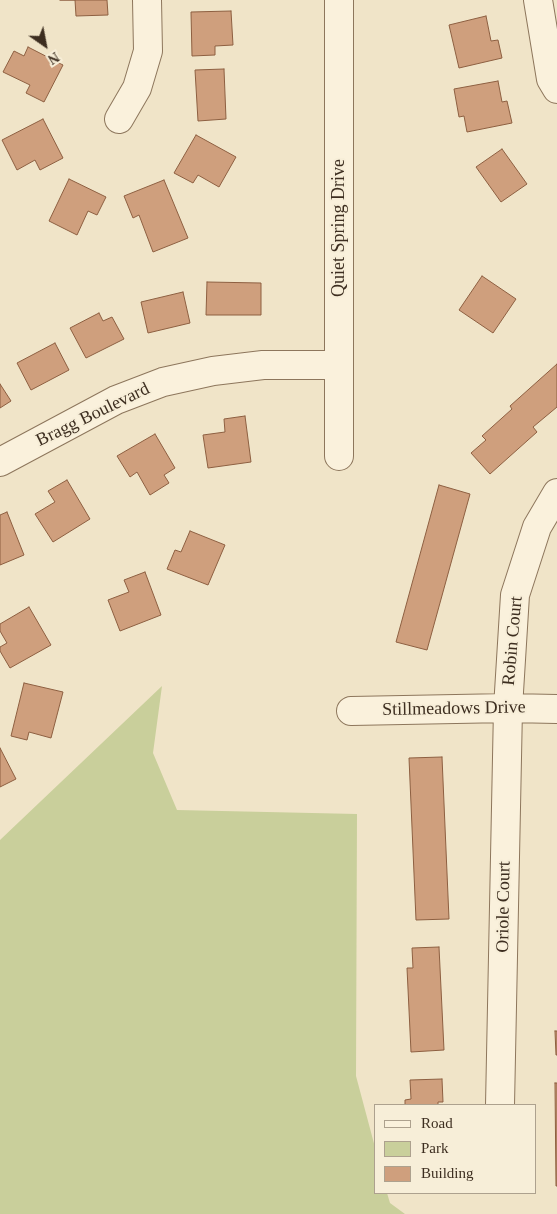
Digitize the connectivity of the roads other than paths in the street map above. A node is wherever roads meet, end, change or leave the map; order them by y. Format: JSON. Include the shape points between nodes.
{"nodes":[{"id":1,"x":147,"y":0,"type":"edge"},
{"id":2,"x":339,"y":0,"type":"edge"},
{"id":3,"x":538,"y":0,"type":"edge"},
{"id":4,"x":557,"y":89,"type":"edge"},
{"id":5,"x":119,"y":119,"type":"dead end"},
{"id":6,"x":339,"y":365,"type":"junction"},
{"id":7,"x":339,"y":456,"type":"dead end"},
{"id":8,"x":0,"y":462,"type":"edge"},
{"id":9,"x":557,"y":493,"type":"edge"},
{"id":10,"x":508,"y":708,"type":"junction"},
{"id":11,"x":557,"y":709,"type":"edge"},
{"id":12,"x":350,"y":711,"type":"dead end"},
{"id":13,"x":500,"y":1104,"type":"edge"}],
"edges":[{"from":1,"to":5,"type":"street","via":[[148,51],[137,88]]},
{"from":2,"to":6,"type":"street","name":"Quiet Spring Drive"},
{"from":3,"to":4,"type":"street","via":[[551,79]]},
{"from":6,"to":7,"type":"street","name":"Quiet Spring Drive"},
{"from":6,"to":8,"type":"street","name":"Bragg Boulevard","via":[[263,365],[163,382],[116,400]]},
{"from":9,"to":10,"type":"street","name":"Robin Court","via":[[537,527],[515,595]]},
{"from":10,"to":11,"type":"street","name":"Stillmeadows Drive"},
{"from":10,"to":12,"type":"street","name":"Stillmeadows Drive"},
{"from":10,"to":13,"type":"street","name":"Oriole Court"}]}
